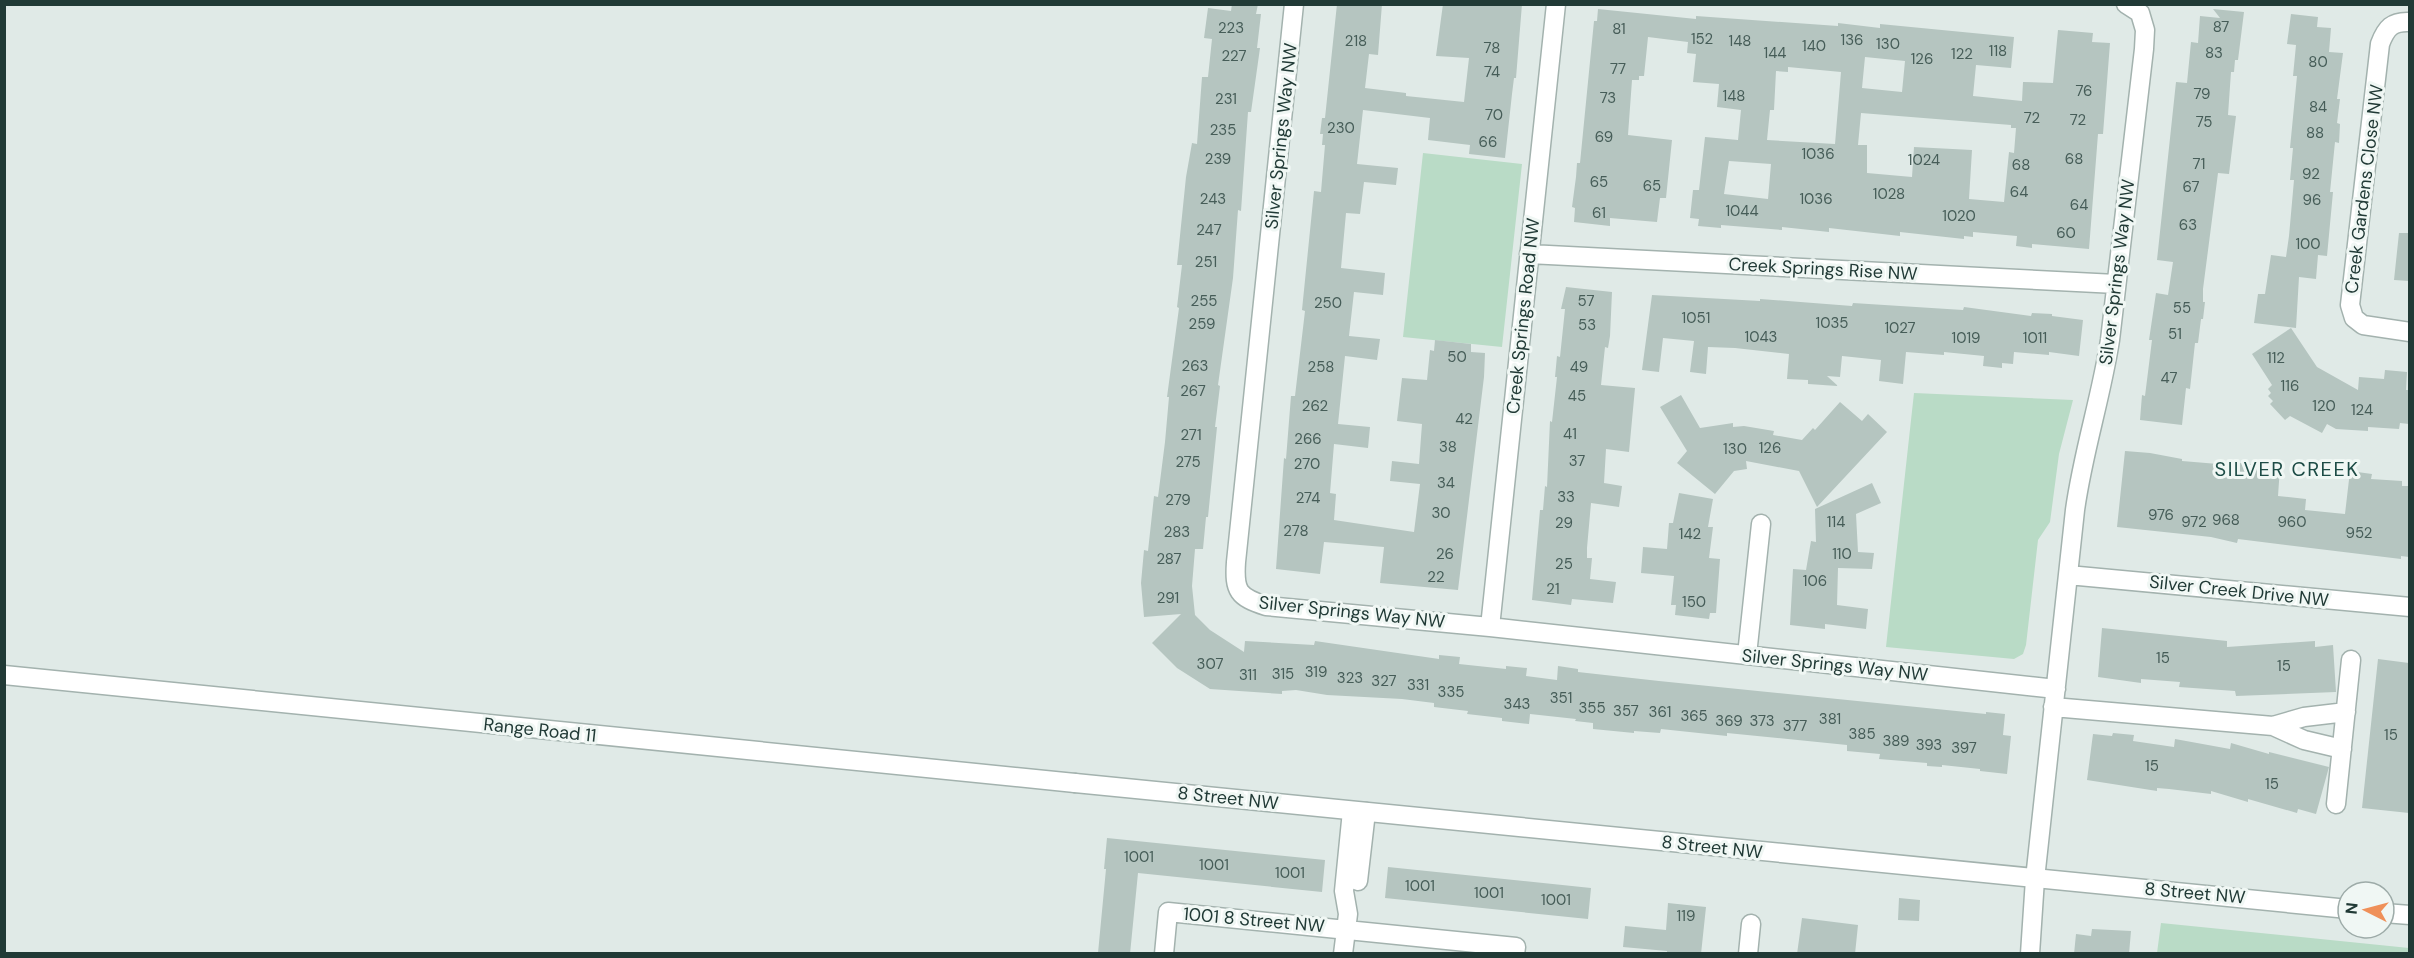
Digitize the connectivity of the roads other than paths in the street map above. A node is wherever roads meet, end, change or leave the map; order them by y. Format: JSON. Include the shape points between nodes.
{"nodes":[{"id":1,"x":1294,"y":4,"type":"edge"},
{"id":2,"x":1556,"y":4,"type":"edge"},
{"id":3,"x":2126,"y":4,"type":"edge"},
{"id":4,"x":2409,"y":22,"type":"edge"},
{"id":5,"x":1529,"y":254,"type":"junction"},
{"id":6,"x":2116,"y":284,"type":"junction"},
{"id":7,"x":2409,"y":332,"type":"edge"},
{"id":8,"x":1761,"y":524,"type":"dead end"},
{"id":9,"x":2068,"y":574,"type":"junction"},
{"id":10,"x":2409,"y":607,"type":"edge"},
{"id":11,"x":1490,"y":627,"type":"junction"},
{"id":12,"x":1747,"y":655,"type":"junction"},
{"id":13,"x":2351,"y":660,"type":"dead end"},
{"id":14,"x":4,"y":675,"type":"edge"},
{"id":15,"x":2055,"y":698,"type":"junction"},
{"id":16,"x":2346,"y":712,"type":"junction"},
{"id":17,"x":2273,"y":726,"type":"junction"},
{"id":18,"x":2342,"y":749,"type":"junction"},
{"id":19,"x":1076,"y":783,"type":"joint"},
{"id":20,"x":2336,"y":804,"type":"dead end"},
{"id":21,"x":1359,"y":812,"type":"junction"},
{"id":22,"x":2035,"y":879,"type":"junction"},
{"id":23,"x":2336,"y":908,"type":"edge"},
{"id":24,"x":1347,"y":921,"type":"junction"},
{"id":25,"x":1751,"y":924,"type":"dead end"},
{"id":26,"x":1164,"y":954,"type":"edge"},
{"id":27,"x":1343,"y":954,"type":"edge"},
{"id":28,"x":1515,"y":954,"type":"edge"},
{"id":29,"x":1748,"y":954,"type":"edge"},
{"id":30,"x":2030,"y":954,"type":"edge"}],
"edges":[{"from":1,"to":11,"type":"street","name":"Silver Springs Way NW","via":[[1236,562],[1239,594],[1266,606]]},
{"from":2,"to":5,"type":"street","name":"Creek Springs Road NW"},
{"from":3,"to":6,"type":"street","name":"Silver Springs Way NW","via":[[2140,13],[2145,30]]},
{"from":4,"to":7,"type":"street","name":"Creek Gardens Close NW","via":[[2398,22],[2385,30],[2380,44],[2350,305],[2354,318],[2363,325]]},
{"from":5,"to":6,"type":"street","name":"Creek Springs Rise NW"},
{"from":5,"to":11,"type":"street","name":"Creek Springs Road NW"},
{"from":6,"to":9,"type":"street","name":"Silver Springs Way NW","via":[[2103,383],[2080,475]]},
{"from":8,"to":12,"type":"street"},
{"from":9,"to":10,"type":"street","name":"Silver Creek Drive NW"},
{"from":9,"to":15,"type":"street","name":"Silver Springs Way NW"},
{"from":11,"to":12,"type":"street","name":"Silver Springs Way NW"},
{"from":12,"to":15,"type":"street","name":"Silver Springs Way NW"},
{"from":13,"to":16,"type":"street"},
{"from":14,"to":19,"type":"street","name":"Range Road 11"},
{"from":15,"to":17,"type":"street","name":"Silver Springs Way NW"},
{"from":15,"to":22,"type":"street","name":"Silver Springs Way NW"},
{"from":16,"to":17,"type":"street","name":"Silver Springs Way NW","via":[[2304,717]]},
{"from":16,"to":18,"type":"street"},
{"from":17,"to":18,"type":"street","name":"Silver Springs Way NW","via":[[2304,740]]},
{"from":18,"to":20,"type":"street"},
{"from":19,"to":21,"type":"street","name":"8 Street NW"},
{"from":21,"to":22,"type":"street","name":"8 Street NW"},
{"from":21,"to":24,"type":"street","name":"1001 8 Street NW","via":[[1356,892]]},
{"from":22,"to":23,"type":"street","name":"8 Street NW"},
{"from":22,"to":30,"type":"street","name":"Silver Springs Way NW"},
{"from":24,"to":26,"type":"street","name":"1001 8 Street NW","via":[[1168,912]]},
{"from":24,"to":27,"type":"street","name":"1001 8 Street NW"},
{"from":24,"to":28,"type":"street","name":"1001 8 Street NW","via":[[1516,946]]},
{"from":25,"to":29,"type":"street"}]}
